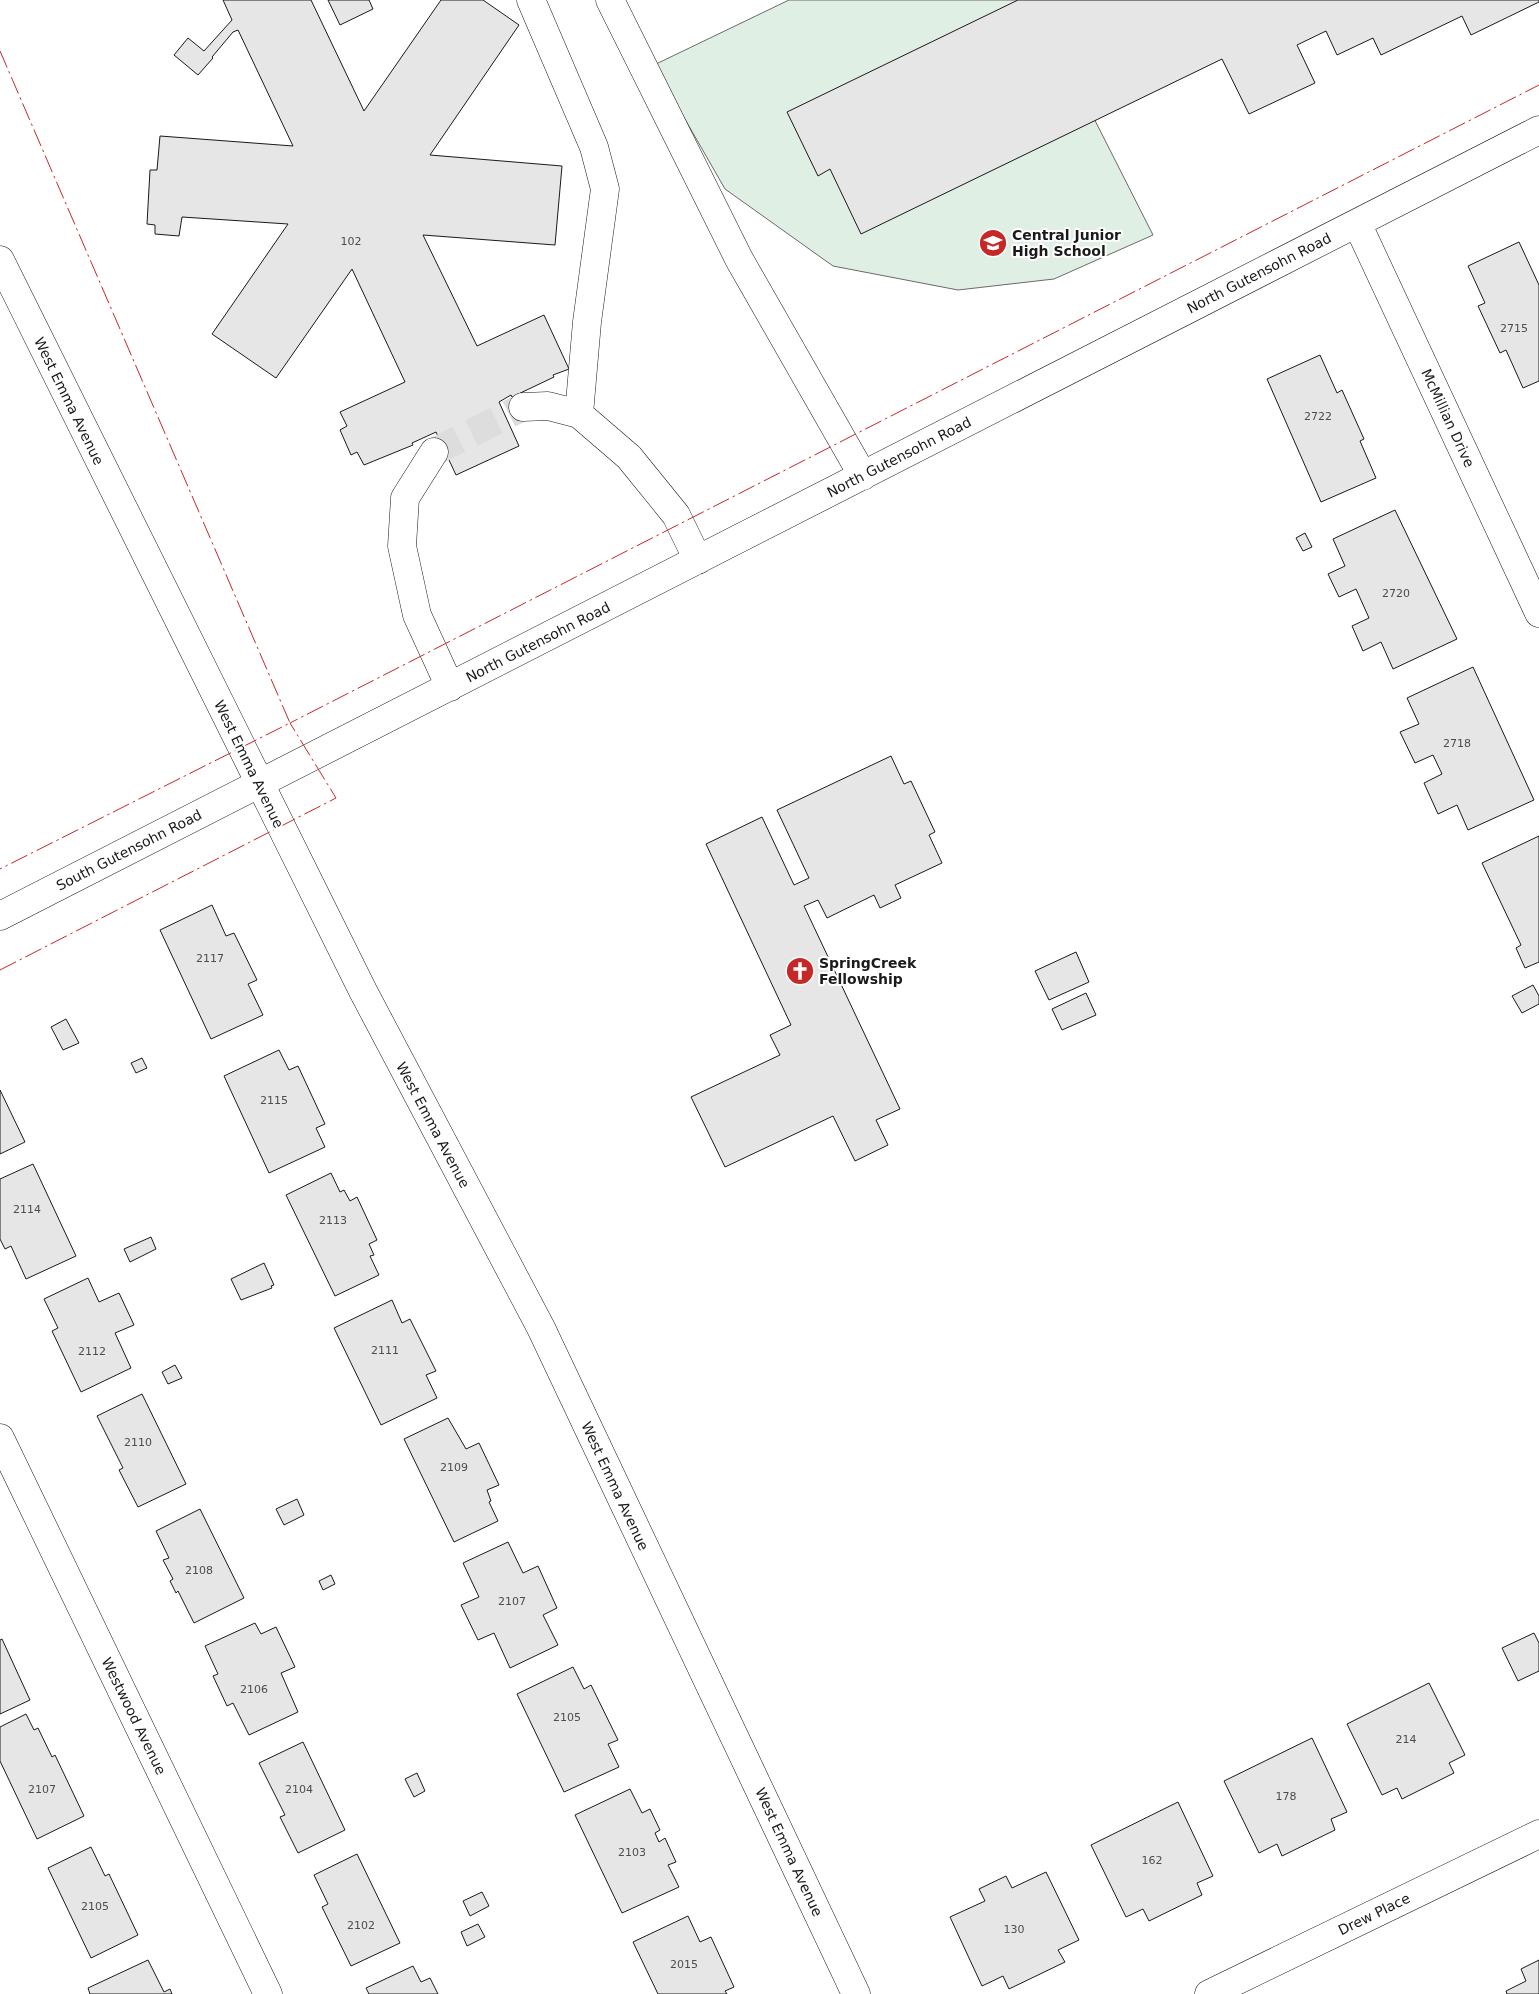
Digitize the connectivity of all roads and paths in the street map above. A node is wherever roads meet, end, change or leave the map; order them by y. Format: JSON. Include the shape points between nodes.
{"nodes":[{"id":1,"x":531,"y":0,"type":"edge"},
{"id":2,"x":610,"y":0,"type":"edge"},
{"id":3,"x":1539,"y":130,"type":"edge"},
{"id":4,"x":1357,"y":223,"type":"junction"},
{"id":5,"x":0,"y":260,"type":"edge"},
{"id":6,"x":522,"y":407,"type":"tunnel mouth"},
{"id":7,"x":578,"y":414,"type":"junction"},
{"id":8,"x":434,"y":452,"type":"tunnel mouth"},
{"id":9,"x":863,"y":476,"type":"junction"},
{"id":10,"x":698,"y":560,"type":"junction"},
{"id":11,"x":1539,"y":613,"type":"edge"},
{"id":12,"x":450,"y":687,"type":"junction"},
{"id":13,"x":258,"y":784,"type":"junction"},
{"id":14,"x":0,"y":916,"type":"edge"},
{"id":15,"x":0,"y":1438,"type":"edge"},
{"id":16,"x":1539,"y":1834,"type":"edge"},
{"id":17,"x":268,"y":1994,"type":"edge"},
{"id":18,"x":856,"y":1994,"type":"edge"},
{"id":19,"x":1209,"y":1994,"type":"edge"}],
"edges":[{"from":1,"to":7,"type":"street","via":[[594,147],[605,189]]},
{"from":2,"to":9,"type":"street","via":[[739,259]]},
{"from":3,"to":4,"type":"street","name":"North Gutensohn Road"},
{"from":4,"to":9,"type":"street","name":"North Gutensohn Road"},
{"from":4,"to":11,"type":"street","name":"McMillian Drive"},
{"from":5,"to":13,"type":"street","name":"West Emma Avenue"},
{"from":6,"to":7,"type":"street","via":[[548,406]]},
{"from":7,"to":10,"type":"street","via":[[629,457],[676,515]]},
{"from":8,"to":12,"type":"street","via":[[406,498],[402,546],[417,615]]},
{"from":9,"to":10,"type":"street","name":"North Gutensohn Road"},
{"from":10,"to":12,"type":"street","name":"North Gutensohn Road"},
{"from":12,"to":13,"type":"street","name":"North Gutensohn Road"},
{"from":13,"to":14,"type":"street","name":"South Gutensohn Road"},
{"from":13,"to":18,"type":"street","name":"West Emma Avenue","via":[[363,992],[541,1328]]},
{"from":15,"to":17,"type":"street","name":"Westwood Avenue"},
{"from":16,"to":19,"type":"street","name":"Drew Place"}]}
